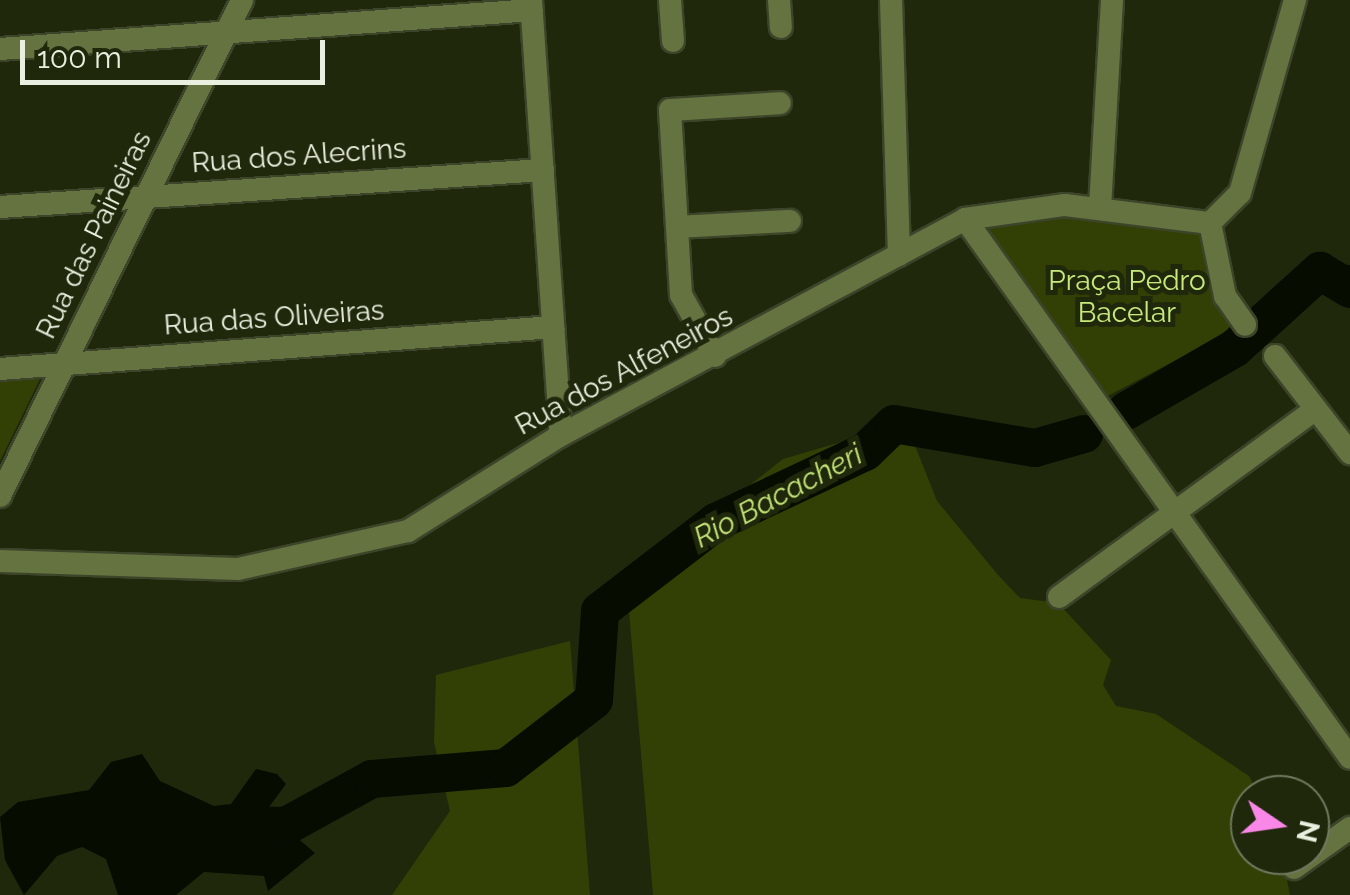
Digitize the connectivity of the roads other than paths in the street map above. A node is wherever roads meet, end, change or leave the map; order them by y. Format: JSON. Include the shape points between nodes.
{"nodes":[{"id":1,"x":242,"y":0,"type":"edge"},
{"id":2,"x":670,"y":0,"type":"edge"},
{"id":3,"x":779,"y":0,"type":"edge"},
{"id":4,"x":890,"y":0,"type":"edge"},
{"id":5,"x":1112,"y":0,"type":"edge"},
{"id":6,"x":1295,"y":0,"type":"edge"},
{"id":7,"x":532,"y":5,"type":"edge"},
{"id":8,"x":781,"y":28,"type":"dead end"},
{"id":9,"x":226,"y":32,"type":"junction"},
{"id":10,"x":672,"y":42,"type":"dead end"},
{"id":11,"x":0,"y":49,"type":"edge"},
{"id":12,"x":780,"y":103,"type":"dead end"},
{"id":13,"x":543,"y":170,"type":"junction"},
{"id":14,"x":146,"y":197,"type":"junction"},
{"id":15,"x":0,"y":207,"type":"edge"},
{"id":16,"x":1100,"y":208,"type":"junction"},
{"id":17,"x":965,"y":219,"type":"junction"},
{"id":18,"x":790,"y":220,"type":"dead end"},
{"id":19,"x":1210,"y":223,"type":"junction"},
{"id":20,"x":678,"y":226,"type":"junction"},
{"id":21,"x":899,"y":255,"type":"junction"},
{"id":22,"x":1245,"y":325,"type":"dead end"},
{"id":23,"x":554,"y":327,"type":"junction"},
{"id":24,"x":715,"y":356,"type":"junction"},
{"id":25,"x":1275,"y":356,"type":"dead end"},
{"id":26,"x":64,"y":364,"type":"junction"},
{"id":27,"x":0,"y":369,"type":"edge"},
{"id":28,"x":1316,"y":409,"type":"junction"},
{"id":29,"x":560,"y":435,"type":"junction"},
{"id":30,"x":1350,"y":453,"type":"edge"},
{"id":31,"x":0,"y":496,"type":"edge"},
{"id":32,"x":1171,"y":519,"type":"junction"},
{"id":33,"x":0,"y":561,"type":"edge"},
{"id":34,"x":1059,"y":597,"type":"dead end"},
{"id":35,"x":1350,"y":758,"type":"edge"}],
"edges":[{"from":1,"to":9,"type":"street","name":"Rua das Paineiras"},
{"from":2,"to":10,"type":"street"},
{"from":3,"to":8,"type":"street"},
{"from":4,"to":21,"type":"street"},
{"from":5,"to":16,"type":"street"},
{"from":6,"to":19,"type":"street","via":[[1240,193]]},
{"from":7,"to":9,"type":"street"},
{"from":7,"to":13,"type":"street"},
{"from":9,"to":11,"type":"street"},
{"from":9,"to":14,"type":"street","name":"Rua das Paineiras"},
{"from":12,"to":20,"type":"street","via":[[670,110]]},
{"from":13,"to":14,"type":"street","name":"Rua dos Alecrins"},
{"from":13,"to":23,"type":"street"},
{"from":14,"to":15,"type":"street","name":"Rua dos Alecrins"},
{"from":14,"to":26,"type":"street","name":"Rua das Paineiras"},
{"from":16,"to":17,"type":"street","name":"Rua dos Alfeneiros","via":[[1024,205]]},
{"from":16,"to":19,"type":"street","name":"Rua dos Alfeneiros"},
{"from":17,"to":21,"type":"street","name":"Rua dos Alfeneiros"},
{"from":17,"to":32,"type":"street"},
{"from":18,"to":20,"type":"street"},
{"from":19,"to":22,"type":"street","via":[[1225,296]]},
{"from":20,"to":24,"type":"street","via":[[681,295]]},
{"from":21,"to":24,"type":"street","name":"Rua dos Alfeneiros"},
{"from":23,"to":26,"type":"street","name":"Rua das Oliveiras"},
{"from":23,"to":29,"type":"street"},
{"from":24,"to":29,"type":"street","name":"Rua dos Alfeneiros"},
{"from":25,"to":28,"type":"street"},
{"from":26,"to":27,"type":"street","name":"Rua das Oliveiras"},
{"from":26,"to":31,"type":"street","name":"Rua das Paineiras"},
{"from":28,"to":30,"type":"street"},
{"from":28,"to":32,"type":"street"},
{"from":29,"to":33,"type":"street","name":"Rua dos Alfeneiros","via":[[422,525],[260,566]]},
{"from":32,"to":34,"type":"street"},
{"from":32,"to":35,"type":"street"}]}
